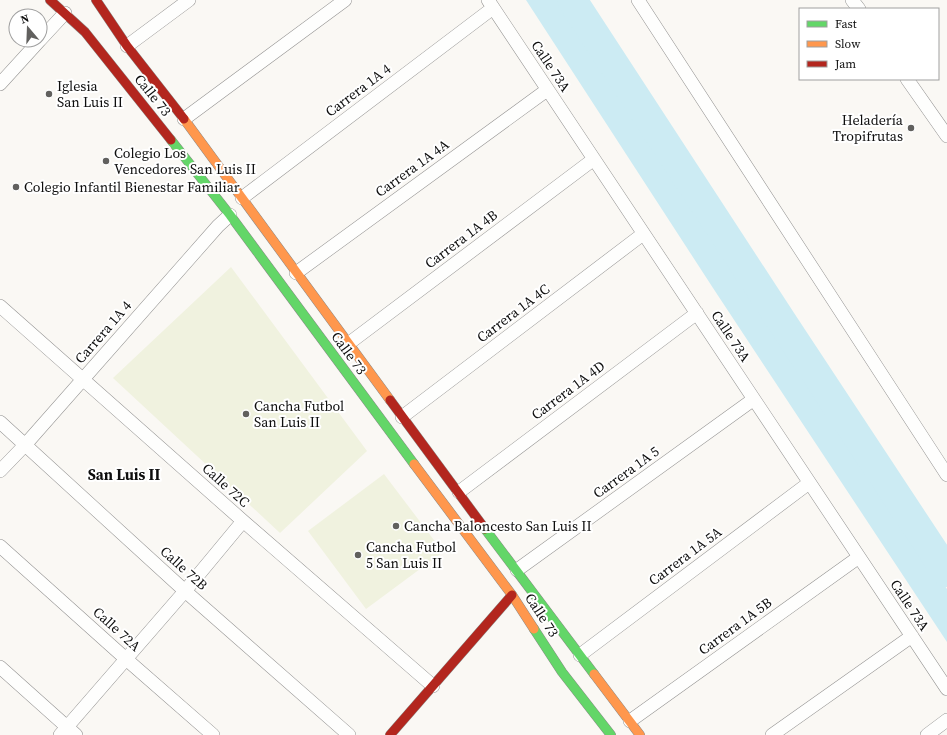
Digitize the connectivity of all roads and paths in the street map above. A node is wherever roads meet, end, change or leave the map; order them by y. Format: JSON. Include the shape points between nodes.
{"nodes":[{"id":1,"x":50,"y":0,"type":"edge"},
{"id":2,"x":96,"y":0,"type":"edge"},
{"id":3,"x":189,"y":0,"type":"edge"},
{"id":4,"x":345,"y":0,"type":"edge"},
{"id":5,"x":638,"y":0,"type":"edge"},
{"id":6,"x":852,"y":0,"type":"edge"},
{"id":7,"x":490,"y":4,"type":"edge"},
{"id":8,"x":858,"y":8,"type":"edge"},
{"id":9,"x":65,"y":13,"type":"junction"},
{"id":10,"x":48,"y":31,"type":"edge"},
{"id":11,"x":128,"y":46,"type":"junction"},
{"id":12,"x":33,"y":48,"type":"edge"},
{"id":13,"x":908,"y":80,"type":"edge"},
{"id":14,"x":0,"y":84,"type":"edge"},
{"id":15,"x":547,"y":90,"type":"junction"},
{"id":16,"x":184,"y":120,"type":"junction"},
{"id":17,"x":947,"y":136,"type":"edge"},
{"id":18,"x":594,"y":159,"type":"junction"},
{"id":19,"x":242,"y":198,"type":"junction"},
{"id":20,"x":230,"y":215,"type":"junction"},
{"id":21,"x":644,"y":234,"type":"junction"},
{"id":22,"x":296,"y":273,"type":"junction"},
{"id":23,"x":0,"y":306,"type":"edge"},
{"id":24,"x":697,"y":313,"type":"junction"},
{"id":25,"x":348,"y":344,"type":"junction"},
{"id":26,"x":83,"y":379,"type":"junction"},
{"id":27,"x":754,"y":399,"type":"junction"},
{"id":28,"x":402,"y":417,"type":"junction"},
{"id":29,"x":0,"y":422,"type":"edge"},
{"id":30,"x":25,"y":444,"type":"junction"},
{"id":31,"x":0,"y":471,"type":"edge"},
{"id":32,"x":947,"y":475,"type":"edge"},
{"id":33,"x":810,"y":482,"type":"junction"},
{"id":34,"x":459,"y":492,"type":"junction"},
{"id":35,"x":243,"y":521,"type":"junction"},
{"id":36,"x":0,"y":546,"type":"edge"},
{"id":37,"x":859,"y":558,"type":"junction"},
{"id":38,"x":517,"y":570,"type":"junction"},
{"id":39,"x":185,"y":591,"type":"junction"},
{"id":40,"x":512,"y":595,"type":"junction"},
{"id":41,"x":912,"y":636,"type":"junction"},
{"id":42,"x":580,"y":655,"type":"junction"},
{"id":43,"x":126,"y":659,"type":"junction"},
{"id":44,"x":0,"y":667,"type":"edge"},
{"id":45,"x":433,"y":686,"type":"junction"},
{"id":46,"x":947,"y":689,"type":"edge"},
{"id":47,"x":947,"y":720,"type":"edge"},
{"id":48,"x":630,"y":722,"type":"junction"},
{"id":49,"x":68,"y":732,"type":"edge"},
{"id":50,"x":213,"y":735,"type":"edge"},
{"id":51,"x":349,"y":735,"type":"edge"},
{"id":52,"x":390,"y":735,"type":"edge"},
{"id":53,"x":611,"y":735,"type":"edge"},
{"id":54,"x":640,"y":735,"type":"edge"},
{"id":55,"x":772,"y":735,"type":"edge"},
{"id":56,"x":926,"y":735,"type":"edge"}],
"edges":[{"from":1,"to":9,"type":"main road","name":"Calle 73"},
{"from":2,"to":11,"type":"main road","name":"Calle 73"},
{"from":3,"to":11,"type":"street"},
{"from":4,"to":16,"type":"street"},
{"from":5,"to":32,"type":"street"},
{"from":6,"to":8,"type":"street"},
{"from":7,"to":15,"type":"street","name":"Calle 73A"},
{"from":7,"to":19,"type":"street","name":"Carrera 1A 4"},
{"from":9,"to":10,"type":"street"},
{"from":9,"to":20,"type":"main road","name":"Calle 73","via":[[85,32]]},
{"from":11,"to":16,"type":"main road","name":"Calle 73"},
{"from":12,"to":14,"type":"street"},
{"from":13,"to":17,"type":"street"},
{"from":15,"to":18,"type":"street","name":"Calle 73A"},
{"from":15,"to":22,"type":"street","name":"Carrera 1A 4A"},
{"from":16,"to":19,"type":"main road","name":"Calle 73"},
{"from":18,"to":21,"type":"street","name":"Calle 73A"},
{"from":18,"to":25,"type":"street","name":"Carrera 1A 4B"},
{"from":19,"to":22,"type":"main road","name":"Calle 73"},
{"from":20,"to":26,"type":"street","name":"Carrera 1A 4"},
{"from":20,"to":40,"type":"main road","name":"Calle 73"},
{"from":21,"to":24,"type":"street","name":"Calle 73A"},
{"from":21,"to":28,"type":"street","name":"Carrera 1A 4C"},
{"from":22,"to":25,"type":"main road","name":"Calle 73"},
{"from":23,"to":26,"type":"street","name":"Calle 72C"},
{"from":24,"to":27,"type":"street","name":"Calle 73A"},
{"from":24,"to":34,"type":"street","name":"Carrera 1A 4D"},
{"from":25,"to":28,"type":"main road","name":"Calle 73"},
{"from":26,"to":30,"type":"street","name":"Carrera 1A 4"},
{"from":26,"to":35,"type":"street","name":"Calle 72C"},
{"from":27,"to":33,"type":"street","name":"Calle 73A"},
{"from":27,"to":38,"type":"street","name":"Carrera 1A 5"},
{"from":28,"to":34,"type":"main road","name":"Calle 73"},
{"from":29,"to":30,"type":"street","name":"Calle 72B"},
{"from":30,"to":31,"type":"street","name":"Carrera 1A 4"},
{"from":30,"to":39,"type":"street","name":"Calle 72B"},
{"from":33,"to":37,"type":"street","name":"Calle 73A"},
{"from":33,"to":42,"type":"street","name":"Carrera 1A 5A"},
{"from":34,"to":38,"type":"main road","name":"Calle 73"},
{"from":35,"to":39,"type":"street"},
{"from":35,"to":45,"type":"street","name":"Calle 72C"},
{"from":36,"to":43,"type":"street","name":"Calle 72A"},
{"from":37,"to":41,"type":"street","name":"Calle 73A"},
{"from":37,"to":48,"type":"street","name":"Carrera 1A 5B"},
{"from":38,"to":42,"type":"main road","name":"Calle 73"},
{"from":39,"to":43,"type":"street"},
{"from":39,"to":51,"type":"street","name":"Calle 72B"},
{"from":40,"to":45,"type":"main road"},
{"from":40,"to":53,"type":"main road","name":"Calle 73","via":[[562,672]]},
{"from":41,"to":46,"type":"street","name":"Calle 73A"},
{"from":41,"to":55,"type":"street"},
{"from":42,"to":48,"type":"main road","name":"Calle 73"},
{"from":43,"to":49,"type":"street"},
{"from":43,"to":50,"type":"street","name":"Calle 72A"},
{"from":44,"to":49,"type":"street"},
{"from":45,"to":52,"type":"main road"},
{"from":47,"to":56,"type":"street"},
{"from":48,"to":54,"type":"main road","name":"Calle 73"}]}
